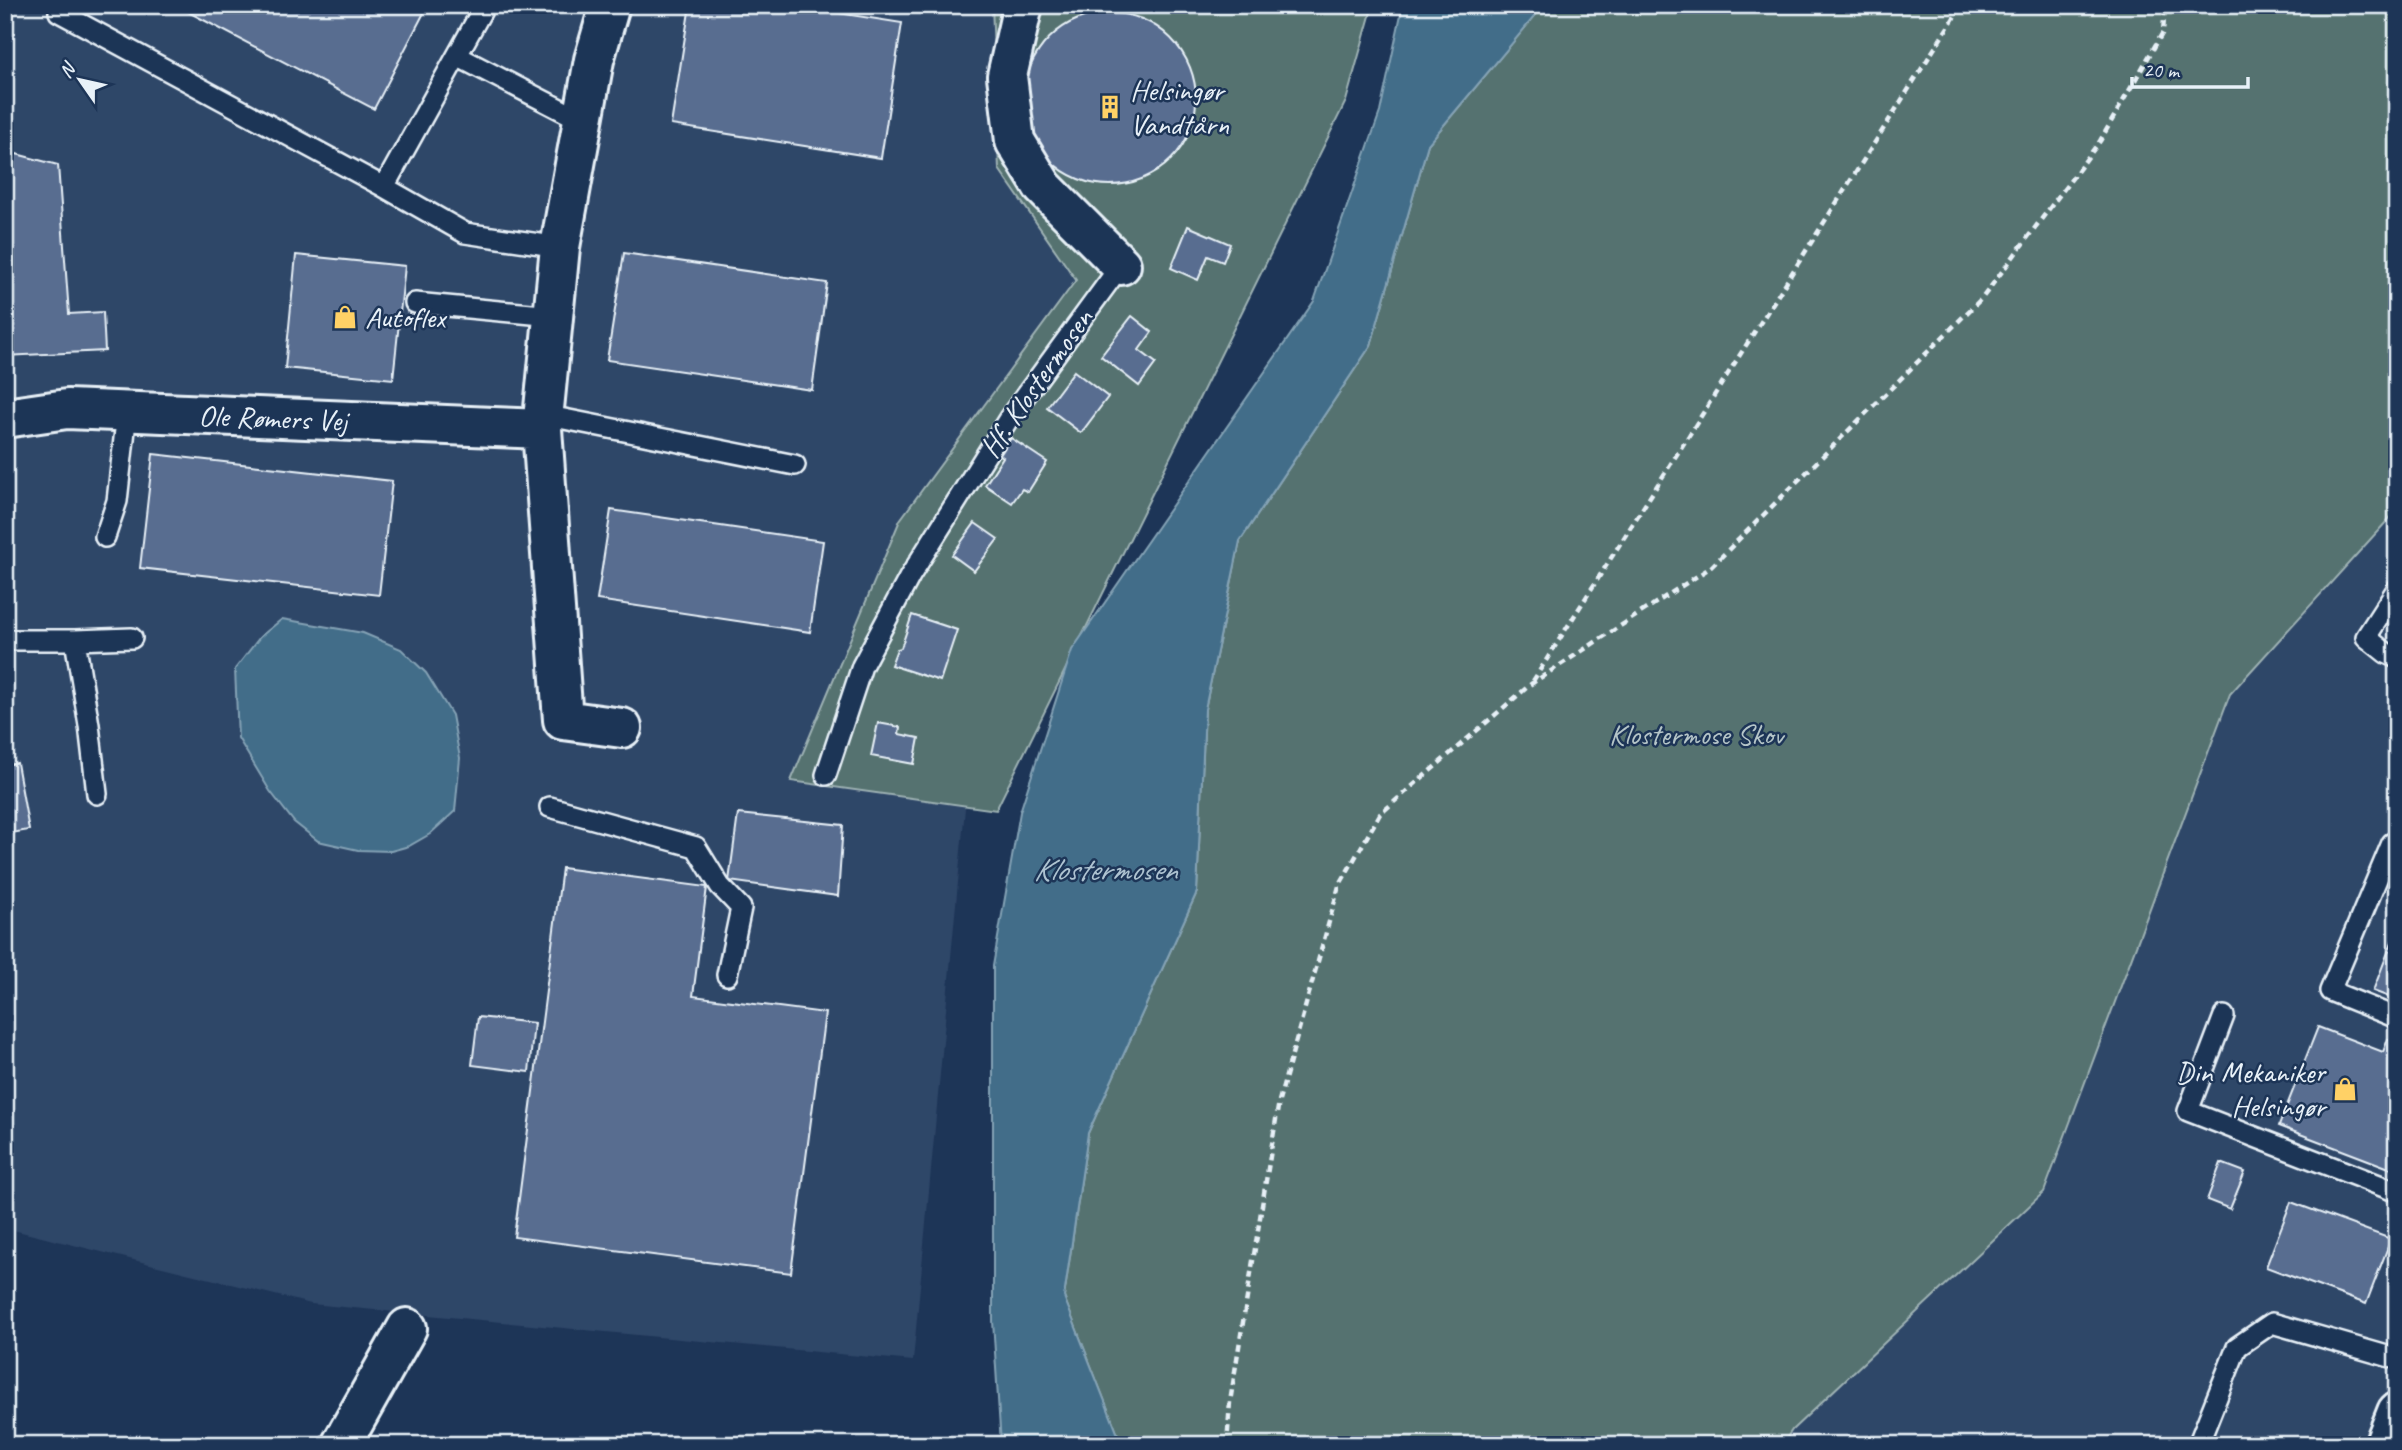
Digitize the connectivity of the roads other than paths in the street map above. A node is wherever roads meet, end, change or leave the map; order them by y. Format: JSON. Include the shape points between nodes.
{"nodes":[{"id":1,"x":485,"y":5,"type":"edge"},
{"id":2,"x":610,"y":5,"type":"edge"},
{"id":3,"x":1023,"y":5,"type":"edge"},
{"id":4,"x":59,"y":12,"type":"dead end"},
{"id":5,"x":457,"y":56,"type":"junction"},
{"id":6,"x":583,"y":121,"type":"junction"},
{"id":7,"x":384,"y":187,"type":"junction"},
{"id":8,"x":560,"y":247,"type":"junction"},
{"id":9,"x":1121,"y":265,"type":"joint"},
{"id":10,"x":415,"y":303,"type":"dead end"},
{"id":11,"x":554,"y":316,"type":"junction"},
{"id":12,"x":127,"y":412,"type":"junction"},
{"id":13,"x":5,"y":418,"type":"edge"},
{"id":14,"x":543,"y":422,"type":"junction"},
{"id":15,"x":795,"y":465,"type":"dead end"},
{"id":16,"x":105,"y":537,"type":"dead end"},
{"id":17,"x":2397,"y":589,"type":"edge"},
{"id":18,"x":132,"y":638,"type":"dead end"},
{"id":19,"x":5,"y":640,"type":"edge"},
{"id":20,"x":75,"y":640,"type":"junction"},
{"id":21,"x":2397,"y":658,"type":"edge"},
{"id":22,"x":621,"y":728,"type":"dead end"},
{"id":23,"x":826,"y":775,"type":"dead end"},
{"id":24,"x":97,"y":794,"type":"dead end"},
{"id":25,"x":550,"y":807,"type":"dead end"},
{"id":26,"x":2392,"y":843,"type":"dead end"},
{"id":27,"x":727,"y":975,"type":"dead end"},
{"id":28,"x":2224,"y":1016,"type":"dead end"},
{"id":29,"x":2397,"y":1018,"type":"edge"},
{"id":30,"x":2397,"y":1192,"type":"edge"},
{"id":31,"x":407,"y":1328,"type":"dead end"},
{"id":32,"x":2397,"y":1359,"type":"edge"},
{"id":33,"x":2397,"y":1412,"type":"edge"},
{"id":34,"x":341,"y":1445,"type":"edge"},
{"id":35,"x":2198,"y":1445,"type":"edge"},
{"id":36,"x":2384,"y":1445,"type":"edge"}],
"edges":[{"from":1,"to":5,"type":"lane"},
{"from":2,"to":6,"type":"street"},
{"from":3,"to":9,"type":"street","name":"Hf. Klostermosen","via":[[1007,76],[1014,141],[1043,187]]},
{"from":4,"to":7,"type":"lane"},
{"from":5,"to":6,"type":"lane"},
{"from":5,"to":7,"type":"lane"},
{"from":6,"to":8,"type":"street"},
{"from":7,"to":8,"type":"lane","via":[[465,233]]},
{"from":8,"to":11,"type":"street"},
{"from":9,"to":23,"type":"lane","name":"Hf. Klostermosen","via":[[1009,418],[910,576],[862,666]]},
{"from":10,"to":11,"type":"lane"},
{"from":11,"to":14,"type":"street"},
{"from":12,"to":13,"type":"street","name":"Ole Rømers Vej","via":[[67,409]]},
{"from":12,"to":14,"type":"street","name":"Ole Rømers Vej"},
{"from":12,"to":16,"type":"lane","via":[[117,501]]},
{"from":14,"to":15,"type":"lane"},
{"from":14,"to":22,"type":"street","via":[[563,720]]},
{"from":17,"to":21,"type":"lane","via":[[2366,637]]},
{"from":18,"to":20,"type":"lane"},
{"from":19,"to":20,"type":"lane"},
{"from":20,"to":24,"type":"lane"},
{"from":25,"to":27,"type":"lane","via":[[696,847],[720,886],[741,908]]},
{"from":26,"to":29,"type":"lane","via":[[2330,991]]},
{"from":28,"to":30,"type":"lane","via":[[2188,1111]]},
{"from":31,"to":34,"type":"street"},
{"from":32,"to":35,"type":"lane","via":[[2272,1323],[2237,1347]]},
{"from":33,"to":36,"type":"street"}]}
